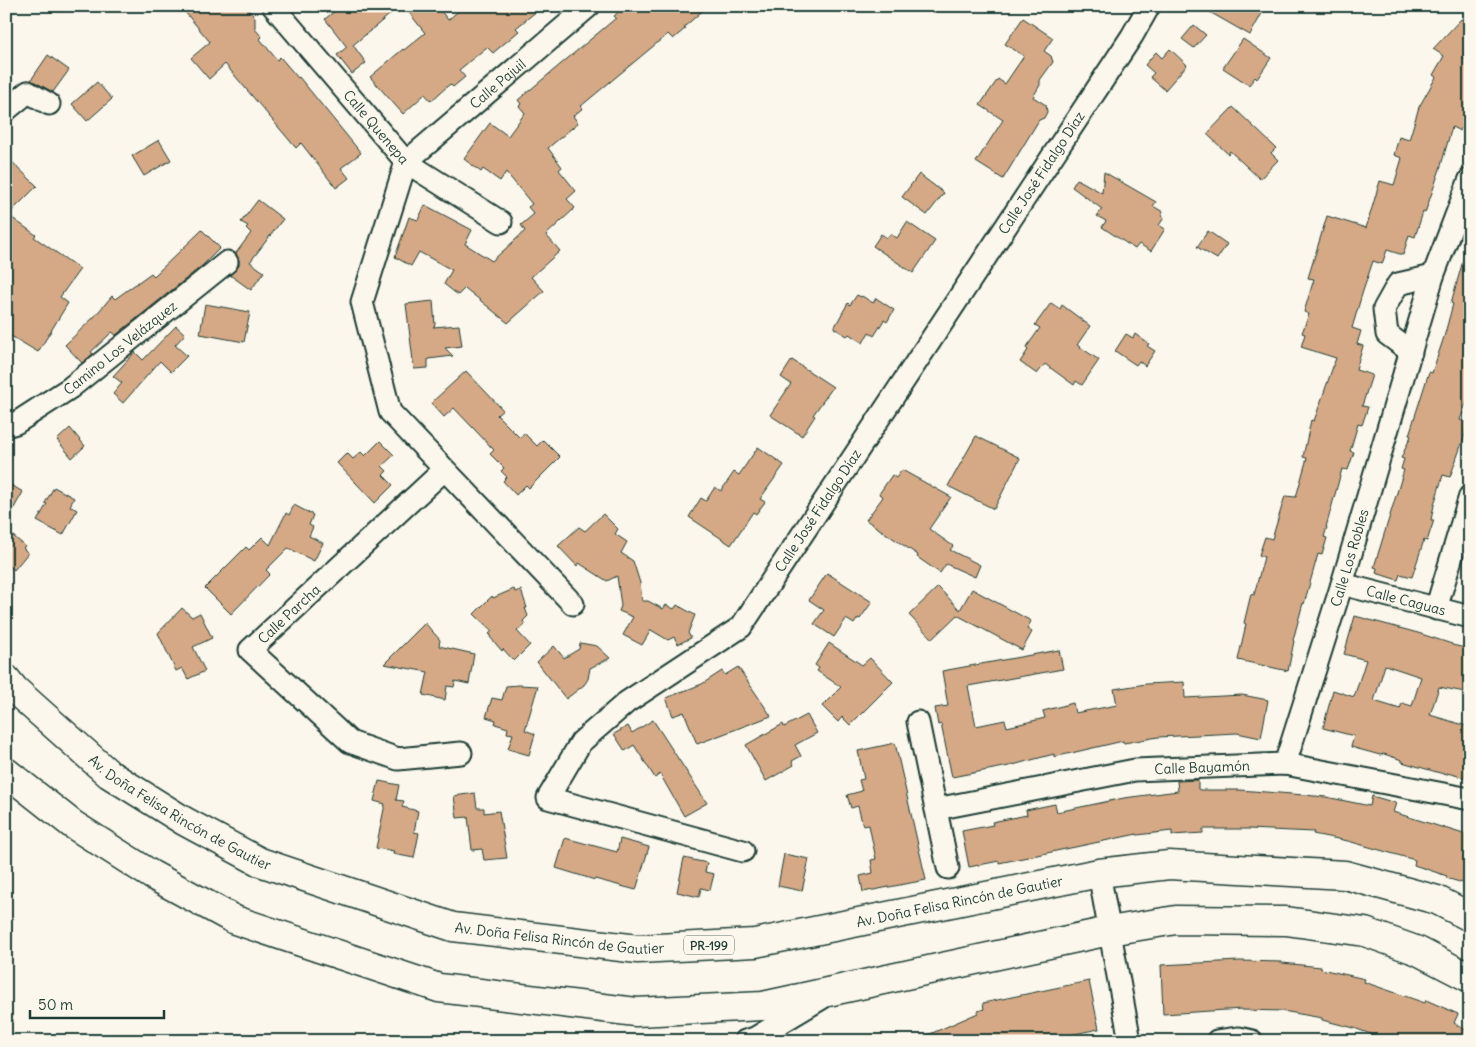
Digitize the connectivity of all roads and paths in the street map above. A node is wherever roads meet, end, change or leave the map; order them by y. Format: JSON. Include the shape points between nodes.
{"nodes":[{"id":1,"x":589,"y":6,"type":"edge"},
{"id":2,"x":1149,"y":6,"type":"edge"},
{"id":3,"x":280,"y":8,"type":"edge"},
{"id":4,"x":49,"y":104,"type":"dead end"},
{"id":5,"x":6,"y":110,"type":"edge"},
{"id":6,"x":406,"y":162,"type":"junction"},
{"id":7,"x":1470,"y":179,"type":"edge"},
{"id":8,"x":501,"y":222,"type":"dead end"},
{"id":9,"x":227,"y":262,"type":"dead end"},
{"id":10,"x":1433,"y":276,"type":"junction"},
{"id":11,"x":1411,"y":352,"type":"junction"},
{"id":12,"x":6,"y":426,"type":"edge"},
{"id":13,"x":444,"y":470,"type":"junction"},
{"id":14,"x":1470,"y":496,"type":"edge"},
{"id":15,"x":1342,"y":584,"type":"junction"},
{"id":16,"x":574,"y":604,"type":"dead end"},
{"id":17,"x":1436,"y":609,"type":"junction"},
{"id":18,"x":1470,"y":617,"type":"edge"},
{"id":19,"x":6,"y":679,"type":"edge"},
{"id":20,"x":918,"y":722,"type":"dead end"},
{"id":21,"x":461,"y":753,"type":"dead end"},
{"id":22,"x":1285,"y":764,"type":"junction"},
{"id":23,"x":6,"y":772,"type":"edge"},
{"id":24,"x":1470,"y":799,"type":"edge"},
{"id":25,"x":936,"y":809,"type":"junction"},
{"id":26,"x":744,"y":851,"type":"dead end"},
{"id":27,"x":948,"y":868,"type":"dead end"},
{"id":28,"x":1098,"y":873,"type":"junction"},
{"id":29,"x":1470,"y":917,"type":"edge"},
{"id":30,"x":1109,"y":931,"type":"junction"},
{"id":31,"x":1470,"y":978,"type":"edge"},
{"id":32,"x":833,"y":991,"type":"junction"},
{"id":33,"x":745,"y":1041,"type":"edge"},
{"id":34,"x":1130,"y":1041,"type":"edge"},
{"id":35,"x":1217,"y":1041,"type":"edge"},
{"id":36,"x":1252,"y":1041,"type":"edge"}],
"edges":[{"from":1,"to":6,"type":"street","name":"Calle Pajuil"},
{"from":2,"to":26,"type":"street","name":"Calle José Fidalgo Díaz","via":[[741,627],[626,702],[581,742],[548,798]]},
{"from":3,"to":6,"type":"street","name":"Calle Quenepa"},
{"from":4,"to":5,"type":"street","via":[[28,92]]},
{"from":6,"to":8,"type":"street","name":"Calle Quenepa"},
{"from":6,"to":13,"type":"street","via":[[362,302],[390,412]]},
{"from":7,"to":10,"type":"street","name":"Calle Los Robles"},
{"from":9,"to":12,"type":"street","name":"Camino Los Velázquez","via":[[70,388],[16,423]]},
{"from":10,"to":11,"type":"street","name":"Calle Los Robles"},
{"from":10,"to":11,"type":"street","via":[[1398,284],[1384,310],[1387,334]]},
{"from":11,"to":15,"type":"street","name":"Calle Los Robles"},
{"from":13,"to":16,"type":"street"},
{"from":13,"to":21,"type":"street","name":"Calle Parcha","via":[[250,650],[350,742],[398,759]]},
{"from":14,"to":17,"type":"street"},
{"from":15,"to":17,"type":"street","name":"Calle Caguas"},
{"from":15,"to":22,"type":"street","name":"Calle Los Robles"},
{"from":17,"to":18,"type":"street","name":"Calle Caguas"},
{"from":19,"to":28,"type":"main road","name":"Av. Doña Felisa Rincón de Gautier","number":"PR-199","via":[[110,774],[184,821],[260,862],[453,927],[638,949],[755,943]]},
{"from":20,"to":25,"type":"street"},
{"from":22,"to":24,"type":"street","name":"Calle Bayamón"},
{"from":22,"to":25,"type":"street","name":"Calle Bayamón","via":[[1135,770]]},
{"from":23,"to":32,"type":"main road","via":[[72,824],[152,875],[235,920],[439,988],[636,1012],[763,1006]]},
{"from":25,"to":27,"type":"street"},
{"from":28,"to":29,"type":"main road","name":"Av. Doña Felisa Rincón de Gautier","number":"PR-199","via":[[1169,865],[1345,875],[1437,900]]},
{"from":28,"to":30,"type":"street"},
{"from":30,"to":31,"type":"main road","via":[[1176,920],[1286,921],[1364,932],[1418,951]]},
{"from":30,"to":32,"type":"main road"},
{"from":30,"to":34,"type":"street"},
{"from":32,"to":33,"type":"street"},
{"from":35,"to":36,"type":"street","via":[[1239,1038]]}]}
